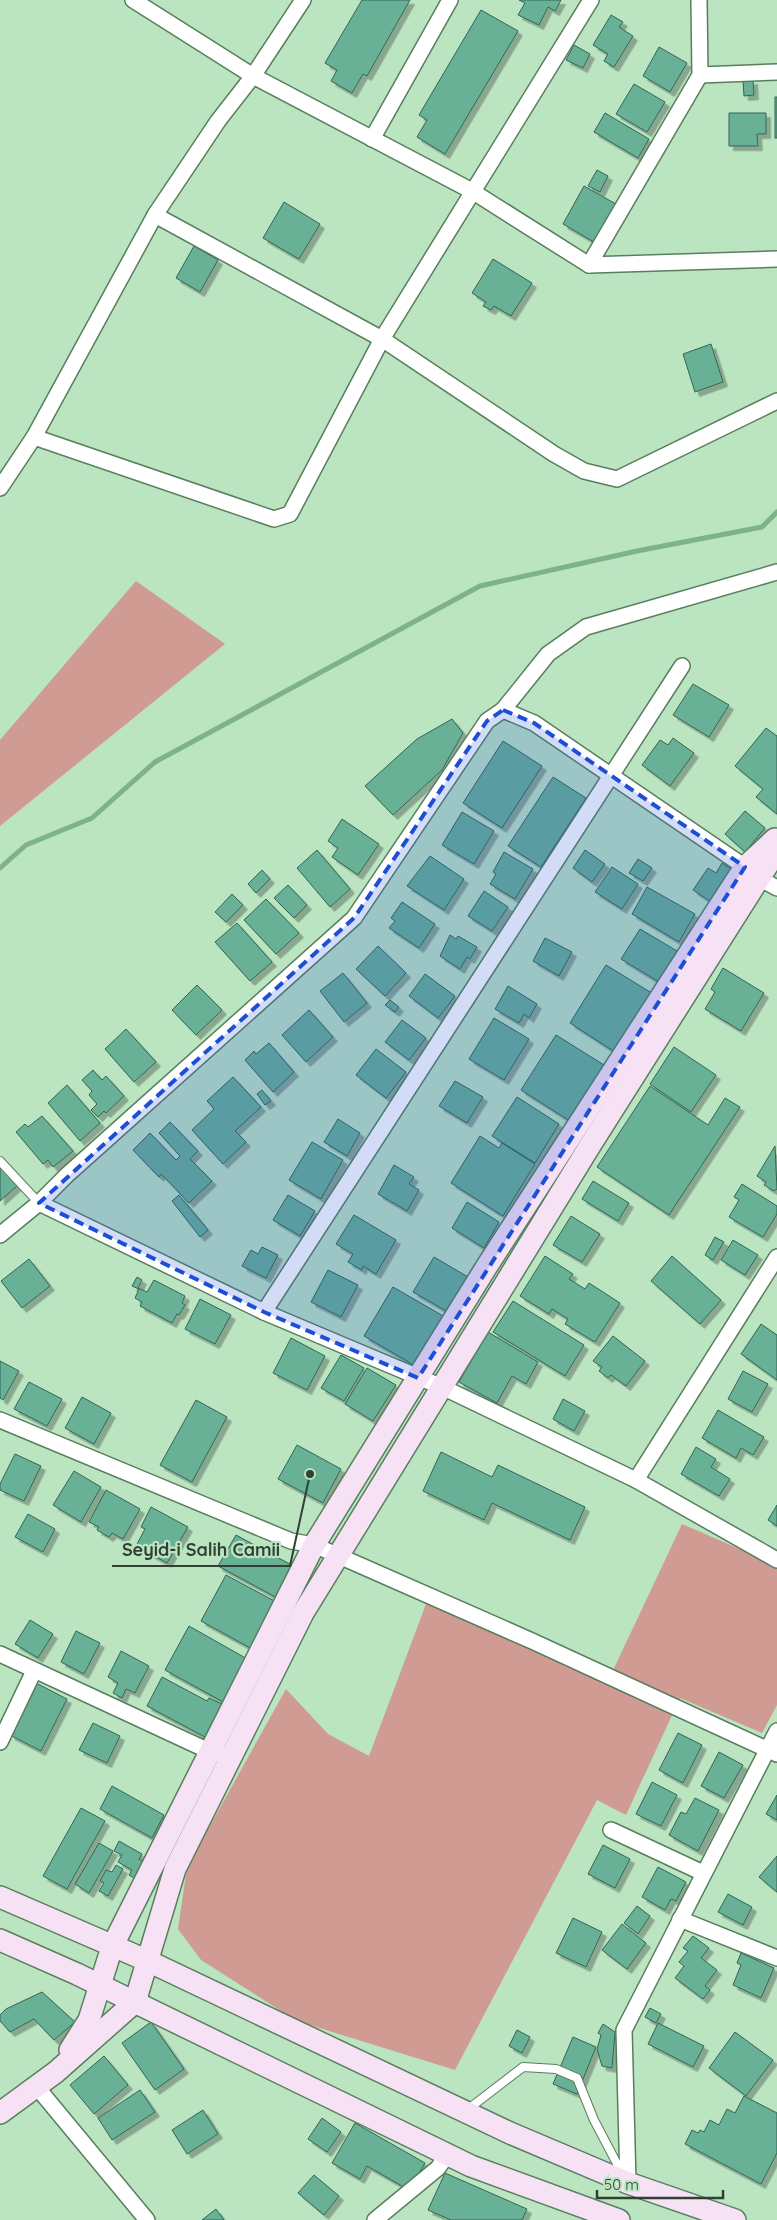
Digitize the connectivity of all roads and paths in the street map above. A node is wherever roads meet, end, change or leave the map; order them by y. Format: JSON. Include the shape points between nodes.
{"nodes":[{"id":1,"x":133,"y":0,"type":"edge"},
{"id":2,"x":303,"y":0,"type":"edge"},
{"id":3,"x":450,"y":0,"type":"edge"},
{"id":4,"x":591,"y":0,"type":"edge"},
{"id":5,"x":699,"y":0,"type":"edge"},
{"id":6,"x":777,"y":72,"type":"edge"},
{"id":7,"x":700,"y":75,"type":"junction"},
{"id":8,"x":253,"y":76,"type":"junction"},
{"id":9,"x":372,"y":139,"type":"junction"},
{"id":10,"x":472,"y":191,"type":"junction"},
{"id":11,"x":155,"y":215,"type":"junction"},
{"id":12,"x":777,"y":259,"type":"edge"},
{"id":13,"x":589,"y":265,"type":"junction"},
{"id":14,"x":382,"y":339,"type":"junction"},
{"id":15,"x":777,"y":401,"type":"edge"},
{"id":16,"x":34,"y":437,"type":"junction"},
{"id":17,"x":0,"y":488,"type":"edge"},
{"id":18,"x":777,"y":572,"type":"edge"},
{"id":19,"x":682,"y":666,"type":"dead end"},
{"id":20,"x":504,"y":710,"type":"junction"},
{"id":21,"x":610,"y":775,"type":"junction"},
{"id":22,"x":777,"y":836,"type":"edge"},
{"id":23,"x":777,"y":850,"type":"edge"},
{"id":24,"x":760,"y":878,"type":"edge"},
{"id":25,"x":0,"y":1160,"type":"edge"},
{"id":26,"x":39,"y":1203,"type":"junction"},
{"id":27,"x":0,"y":1235,"type":"edge"},
{"id":28,"x":777,"y":1256,"type":"edge"},
{"id":29,"x":264,"y":1312,"type":"junction"},
{"id":30,"x":418,"y":1378,"type":"junction"},
{"id":31,"x":442,"y":1387,"type":"junction"},
{"id":32,"x":0,"y":1420,"type":"edge"},
{"id":33,"x":636,"y":1480,"type":"junction"},
{"id":34,"x":314,"y":1545,"type":"junction"},
{"id":35,"x":338,"y":1556,"type":"junction"},
{"id":36,"x":777,"y":1560,"type":"edge"},
{"id":37,"x":0,"y":1654,"type":"edge"},
{"id":38,"x":34,"y":1670,"type":"junction"},
{"id":39,"x":777,"y":1731,"type":"edge"},
{"id":40,"x":0,"y":1742,"type":"edge"},
{"id":41,"x":772,"y":1751,"type":"edge"},
{"id":42,"x":211,"y":1752,"type":"junction"},
{"id":43,"x":232,"y":1756,"type":"junction"},
{"id":44,"x":611,"y":1830,"type":"dead end"},
{"id":45,"x":704,"y":1873,"type":"junction"},
{"id":46,"x":0,"y":1897,"type":"edge"},
{"id":47,"x":680,"y":1919,"type":"junction"},
{"id":48,"x":0,"y":1940,"type":"edge"},
{"id":49,"x":112,"y":1947,"type":"junction"},
{"id":50,"x":777,"y":1958,"type":"edge"},
{"id":51,"x":148,"y":1961,"type":"junction"},
{"id":52,"x":99,"y":1985,"type":"junction"},
{"id":53,"x":135,"y":2002,"type":"junction"},
{"id":54,"x":56,"y":2072,"type":"junction"},
{"id":55,"x":36,"y":2086,"type":"junction"},
{"id":56,"x":466,"y":2112,"type":"junction"},
{"id":57,"x":0,"y":2113,"type":"edge"},
{"id":58,"x":447,"y":2155,"type":"junction"},
{"id":59,"x":628,"y":2183,"type":"junction"},
{"id":60,"x":606,"y":2218,"type":"edge"},
{"id":61,"x":147,"y":2220,"type":"edge"},
{"id":62,"x":375,"y":2220,"type":"edge"},
{"id":63,"x":734,"y":2220,"type":"edge"}],
"edges":[{"from":1,"to":8,"type":"street"},
{"from":2,"to":8,"type":"street"},
{"from":3,"to":9,"type":"street"},
{"from":4,"to":10,"type":"street"},
{"from":5,"to":7,"type":"street"},
{"from":6,"to":7,"type":"street"},
{"from":7,"to":13,"type":"street"},
{"from":8,"to":9,"type":"street"},
{"from":8,"to":11,"type":"street","via":[[218,121]]},
{"from":9,"to":10,"type":"street"},
{"from":10,"to":13,"type":"street"},
{"from":10,"to":14,"type":"street"},
{"from":11,"to":14,"type":"street"},
{"from":11,"to":16,"type":"street"},
{"from":12,"to":13,"type":"street"},
{"from":14,"to":15,"type":"street","via":[[554,454],[584,471],[617,479]]},
{"from":14,"to":16,"type":"street","via":[[290,514],[282,517],[274,519]]},
{"from":16,"to":17,"type":"street"},
{"from":18,"to":20,"type":"street","via":[[586,627],[548,654]]},
{"from":19,"to":21,"type":"street"},
{"from":20,"to":21,"type":"street","via":[[534,723]]},
{"from":20,"to":26,"type":"street","via":[[487,721],[354,918]]},
{"from":21,"to":24,"type":"street"},
{"from":21,"to":29,"type":"street"},
{"from":22,"to":24,"type":"street"},
{"from":23,"to":24,"type":"street"},
{"from":24,"to":30,"type":"street","via":[[487,1266]]},
{"from":24,"to":31,"type":"street","via":[[590,1144]]},
{"from":25,"to":26,"type":"lane"},
{"from":26,"to":27,"type":"street"},
{"from":26,"to":29,"type":"street"},
{"from":28,"to":33,"type":"street"},
{"from":29,"to":30,"type":"street"},
{"from":30,"to":31,"type":"street"},
{"from":30,"to":34,"type":"street"},
{"from":31,"to":33,"type":"street"},
{"from":31,"to":35,"type":"street"},
{"from":32,"to":34,"type":"street","via":[[291,1541]]},
{"from":33,"to":36,"type":"street"},
{"from":34,"to":35,"type":"street"},
{"from":34,"to":42,"type":"street"},
{"from":35,"to":41,"type":"street"},
{"from":35,"to":43,"type":"street","via":[[303,1614]]},
{"from":37,"to":38,"type":"street"},
{"from":38,"to":40,"type":"street"},
{"from":38,"to":42,"type":"street"},
{"from":39,"to":41,"type":"street"},
{"from":41,"to":45,"type":"street"},
{"from":42,"to":43,"type":"street"},
{"from":42,"to":49,"type":"street"},
{"from":43,"to":51,"type":"street","via":[[175,1869]]},
{"from":44,"to":45,"type":"street"},
{"from":45,"to":47,"type":"street"},
{"from":46,"to":49,"type":"street"},
{"from":47,"to":50,"type":"street"},
{"from":47,"to":59,"type":"street","via":[[624,2030]]},
{"from":48,"to":52,"type":"street"},
{"from":49,"to":51,"type":"street"},
{"from":49,"to":52,"type":"street"},
{"from":51,"to":53,"type":"street"},
{"from":51,"to":56,"type":"street"},
{"from":52,"to":53,"type":"street"},
{"from":52,"to":54,"type":"street","via":[[89,2020]]},
{"from":53,"to":54,"type":"street"},
{"from":53,"to":58,"type":"street"},
{"from":54,"to":55,"type":"street"},
{"from":55,"to":57,"type":"street"},
{"from":55,"to":61,"type":"street"},
{"from":56,"to":59,"type":"street"},
{"from":56,"to":59,"type":"lane","via":[[523,2067],[556,2069],[577,2078],[594,2120]]},
{"from":58,"to":60,"type":"street"},
{"from":58,"to":62,"type":"street","via":[[438,2168]]},
{"from":59,"to":63,"type":"street"}]}
